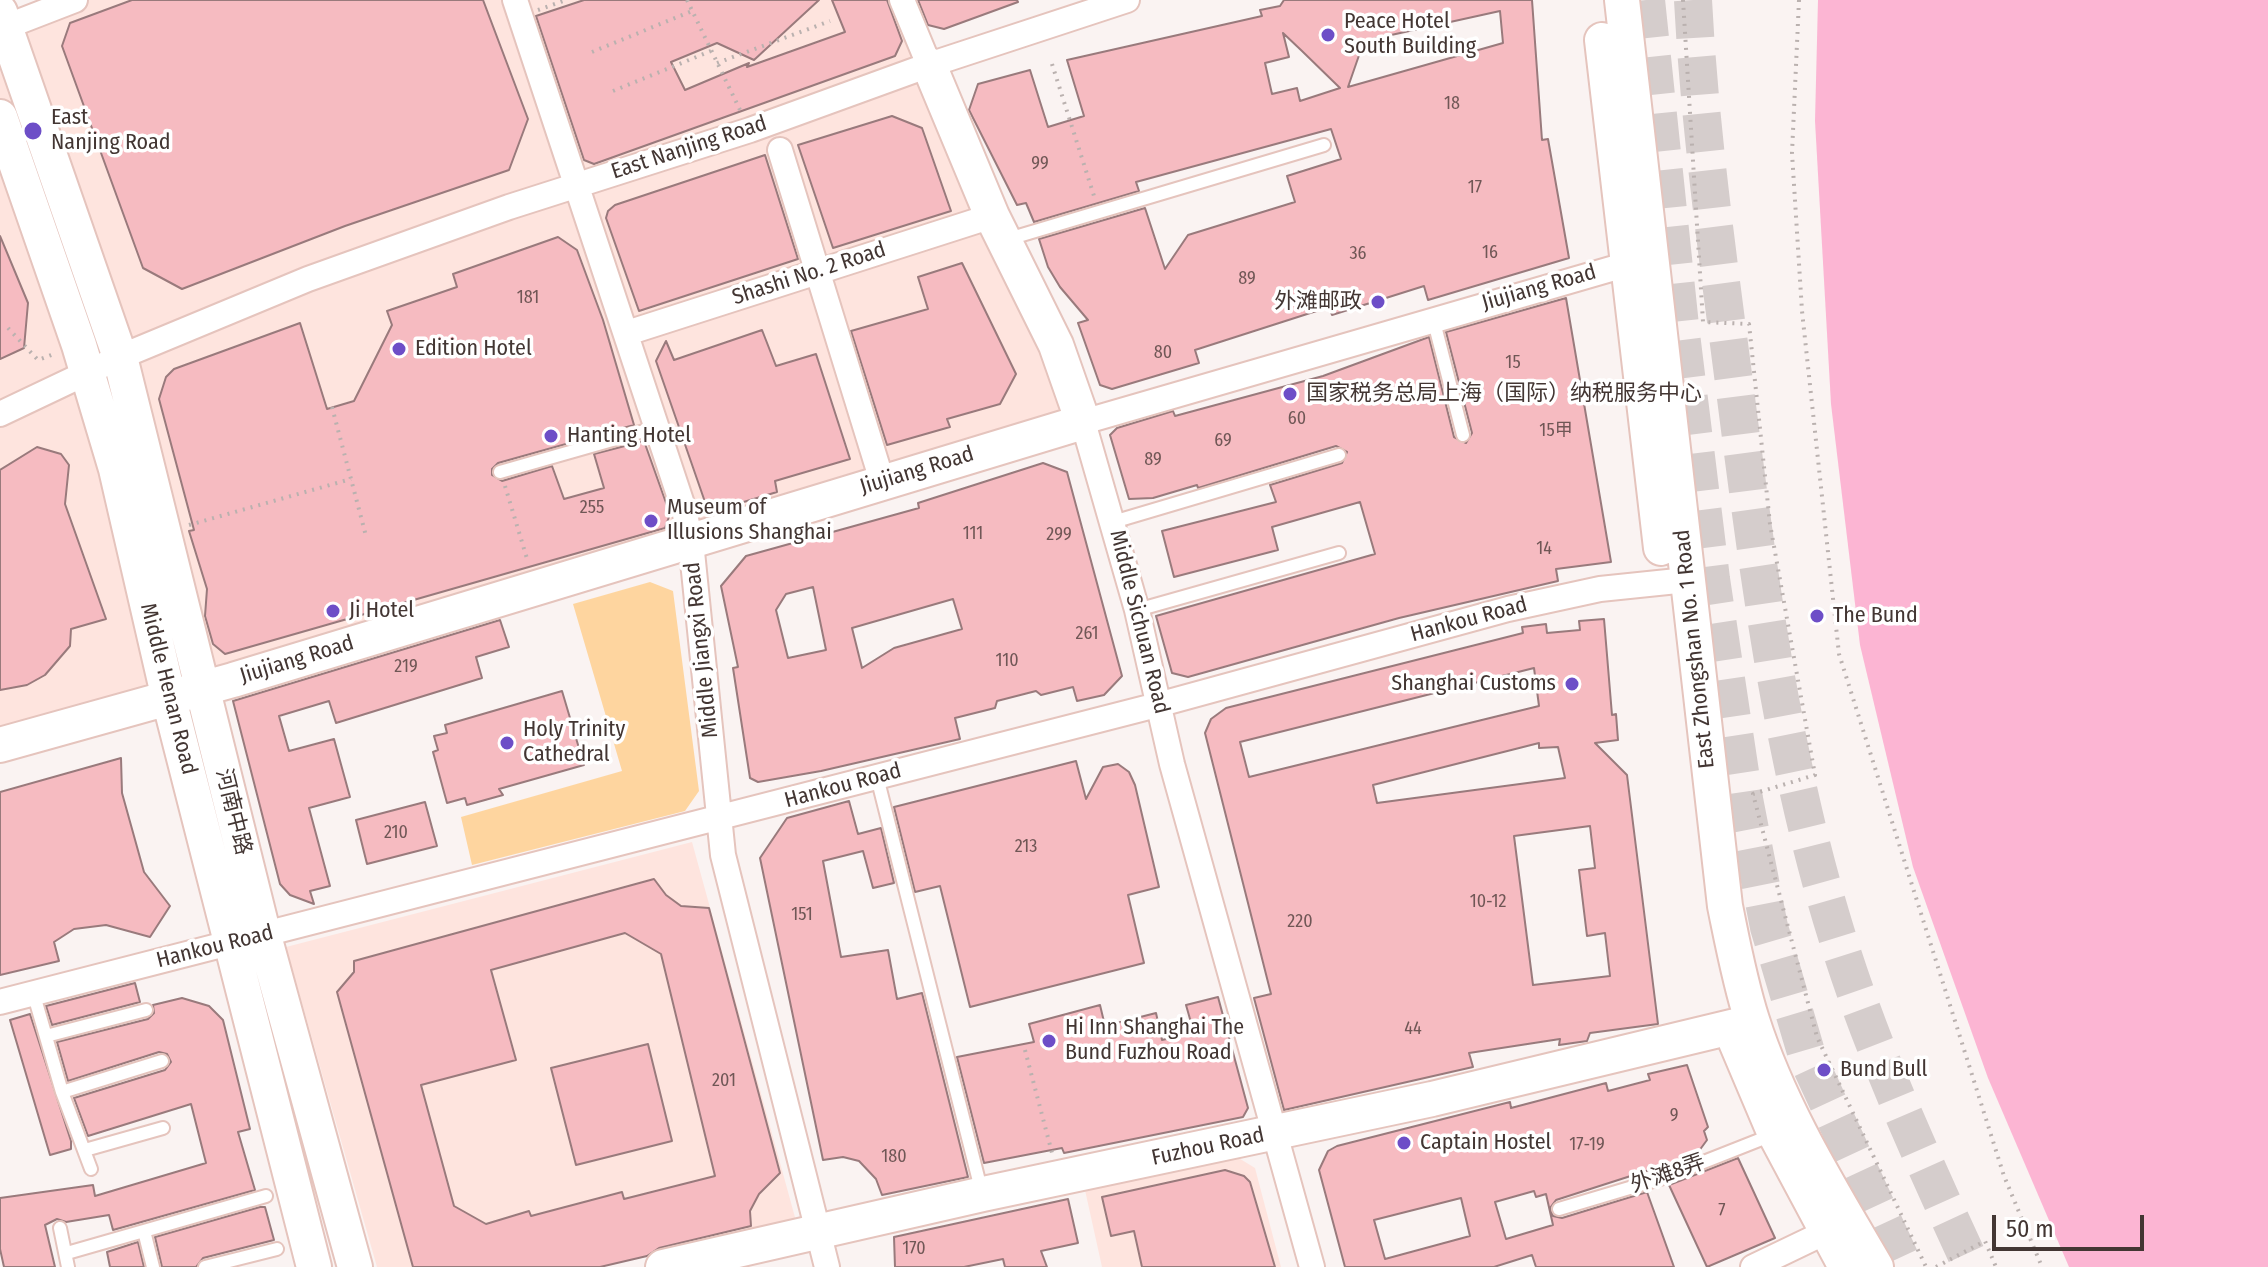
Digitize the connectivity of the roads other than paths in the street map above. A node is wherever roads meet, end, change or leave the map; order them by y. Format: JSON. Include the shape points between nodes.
{"nodes":[{"id":1,"x":75,"y":0,"type":"edge"},
{"id":2,"x":902,"y":0,"type":"edge"},
{"id":3,"x":1127,"y":0,"type":"edge"},
{"id":4,"x":1598,"y":0,"type":"edge"},
{"id":5,"x":1622,"y":0,"type":"edge"},
{"id":6,"x":518,"y":8,"type":"edge"},
{"id":7,"x":2,"y":23,"type":"edge"},
{"id":8,"x":929,"y":65,"type":"junction"},
{"id":9,"x":0,"y":117,"type":"edge"},
{"id":10,"x":1324,"y":145,"type":"dead end"},
{"id":11,"x":780,"y":150,"type":"dead end"},
{"id":12,"x":576,"y":185,"type":"junction"},
{"id":13,"x":998,"y":228,"type":"junction"},
{"id":14,"x":1640,"y":261,"type":"junction"},
{"id":15,"x":818,"y":270,"type":"junction"},
{"id":16,"x":1433,"y":318,"type":"junction"},
{"id":17,"x":627,"y":333,"type":"junction"},
{"id":18,"x":120,"y":357,"type":"junction"},
{"id":19,"x":83,"y":359,"type":"junction"},
{"id":20,"x":0,"y":414,"type":"edge"},
{"id":21,"x":1083,"y":422,"type":"junction"},
{"id":22,"x":658,"y":427,"type":"junction"},
{"id":23,"x":1463,"y":435,"type":"dead end"},
{"id":24,"x":1339,"y":455,"type":"dead end"},
{"id":25,"x":500,"y":472,"type":"road end"},
{"id":26,"x":882,"y":481,"type":"junction"},
{"id":27,"x":1113,"y":522,"type":"junction"},
{"id":28,"x":691,"y":542,"type":"junction"},
{"id":29,"x":1339,"y":553,"type":"dead end"},
{"id":30,"x":1676,"y":581,"type":"junction"},
{"id":31,"x":1137,"y":610,"type":"junction"},
{"id":32,"x":185,"y":694,"type":"junction"},
{"id":33,"x":1161,"y":704,"type":"junction"},
{"id":34,"x":0,"y":745,"type":"edge"},
{"id":35,"x":877,"y":777,"type":"junction"},
{"id":36,"x":719,"y":818,"type":"junction"},
{"id":37,"x":248,"y":940,"type":"junction"},
{"id":38,"x":33,"y":992,"type":"junction"},
{"id":39,"x":0,"y":1002,"type":"edge"},
{"id":40,"x":146,"y":1010,"type":"dead end"},
{"id":41,"x":1742,"y":1025,"type":"junction"},
{"id":42,"x":46,"y":1036,"type":"junction"},
{"id":43,"x":162,"y":1061,"type":"dead end"},
{"id":44,"x":62,"y":1092,"type":"junction"},
{"id":45,"x":163,"y":1128,"type":"dead end"},
{"id":46,"x":1274,"y":1133,"type":"junction"},
{"id":47,"x":1775,"y":1134,"type":"junction"},
{"id":48,"x":85,"y":1150,"type":"junction"},
{"id":49,"x":91,"y":1169,"type":"dead end"},
{"id":50,"x":983,"y":1194,"type":"junction"},
{"id":51,"x":266,"y":1196,"type":"dead end"},
{"id":52,"x":1559,"y":1209,"type":"dead end"},
{"id":53,"x":60,"y":1228,"type":"dead end"},
{"id":54,"x":144,"y":1231,"type":"junction"},
{"id":55,"x":818,"y":1231,"type":"junction"},
{"id":56,"x":1826,"y":1232,"type":"junction"},
{"id":57,"x":277,"y":1249,"type":"dead end"},
{"id":58,"x":68,"y":1260,"type":"edge"},
{"id":59,"x":153,"y":1267,"type":"edge"},
{"id":60,"x":205,"y":1267,"type":"edge"},
{"id":61,"x":314,"y":1267,"type":"edge"},
{"id":62,"x":355,"y":1267,"type":"edge"},
{"id":63,"x":663,"y":1267,"type":"edge"},
{"id":64,"x":827,"y":1267,"type":"edge"},
{"id":65,"x":1312,"y":1267,"type":"edge"},
{"id":66,"x":1753,"y":1267,"type":"edge"},
{"id":67,"x":1846,"y":1267,"type":"edge"},
{"id":68,"x":1876,"y":1267,"type":"edge"}],
"edges":[{"from":1,"to":7,"type":"street"},
{"from":2,"to":8,"type":"street","name":"Middle Sichuan Road"},
{"from":3,"to":8,"type":"street","name":"East Nanjing Road"},
{"from":4,"to":14,"type":"main road","name":"East Zhongshan No. 1 Road"},
{"from":5,"to":14,"type":"main road","name":"East Zhongshan No. 1 Road"},
{"from":6,"to":12,"type":"street","name":"Middle Jiangxi Road"},
{"from":7,"to":18,"type":"main road","name":"Middle Henan Road"},
{"from":8,"to":12,"type":"street","name":"East Nanjing Road"},
{"from":8,"to":13,"type":"main road","name":"Middle Sichuan Road"},
{"from":9,"to":19,"type":"main road","name":"Middle Henan Road"},
{"from":10,"to":13,"type":"lane","via":[[1098,210]]},
{"from":11,"to":15,"type":"street"},
{"from":12,"to":17,"type":"street","name":"Middle Jiangxi Road"},
{"from":12,"to":18,"type":"street","name":"East Nanjing Road","via":[[308,279]]},
{"from":13,"to":15,"type":"street","name":"Shashi No. 2 Road"},
{"from":13,"to":21,"type":"main road","name":"Middle Sichuan Road","via":[[1056,345]]},
{"from":14,"to":16,"type":"street","name":"Jiujiang Road"},
{"from":14,"to":30,"type":"main road","name":"East Zhongshan No. 1 Road"},
{"from":15,"to":17,"type":"street","name":"Shashi No. 2 Road"},
{"from":15,"to":26,"type":"street"},
{"from":16,"to":21,"type":"street","name":"Jiujiang Road"},
{"from":16,"to":23,"type":"lane"},
{"from":17,"to":22,"type":"street","name":"Middle Jiangxi Road"},
{"from":18,"to":19,"type":"street","name":"East Nanjing Road"},
{"from":18,"to":32,"type":"main road","name":"Middle Henan Road","via":[[164,532]]},
{"from":19,"to":20,"type":"street","name":"East Nanjing Road"},
{"from":19,"to":32,"type":"main road","name":"Middle Henan Road"},
{"from":21,"to":26,"type":"main road","name":"Jiujiang Road"},
{"from":21,"to":27,"type":"street","name":"Middle Sichuan Road"},
{"from":22,"to":25,"type":"lane"},
{"from":22,"to":28,"type":"street","name":"Middle Jiangxi Road"},
{"from":24,"to":27,"type":"lane"},
{"from":26,"to":28,"type":"main road","name":"Jiujiang Road"},
{"from":27,"to":31,"type":"street","name":"Middle Sichuan Road"},
{"from":28,"to":32,"type":"main road","name":"Jiujiang Road"},
{"from":28,"to":36,"type":"street","name":"Middle Jiangxi Road"},
{"from":29,"to":31,"type":"lane"},
{"from":30,"to":33,"type":"street","name":"Hankou Road","via":[[1600,589],[1508,609]]},
{"from":30,"to":41,"type":"main road","name":"East Zhongshan No. 1 Road","via":[[1740,978]]},
{"from":31,"to":33,"type":"street","name":"Middle Sichuan Road"},
{"from":32,"to":34,"type":"main road","name":"Jiujiang Road"},
{"from":32,"to":37,"type":"main road","name":"Middle Henan Road"},
{"from":33,"to":35,"type":"street","name":"Hankou Road"},
{"from":33,"to":46,"type":"street","name":"Middle Sichuan Road","via":[[1172,764]]},
{"from":35,"to":36,"type":"street","name":"Hankou Road"},
{"from":35,"to":50,"type":"lane"},
{"from":36,"to":37,"type":"street","name":"Hankou Road"},
{"from":36,"to":55,"type":"street","name":"Middle Jiangxi Road","via":[[723,855]]},
{"from":37,"to":38,"type":"street","name":"Hankou Road"},
{"from":37,"to":61,"type":"main road","name":"Middle Henan Road"},
{"from":37,"to":62,"type":"main road","name":"Middle Henan Road"},
{"from":38,"to":39,"type":"street","name":"Hankou Road"},
{"from":38,"to":42,"type":"lane"},
{"from":40,"to":42,"type":"lane"},
{"from":41,"to":46,"type":"main road","name":"Fuzhou Road"},
{"from":41,"to":47,"type":"main road","name":"East Zhongshan No. 1 Road"},
{"from":41,"to":68,"type":"main road","name":"East Zhongshan No. 1 Road"},
{"from":42,"to":44,"type":"lane"},
{"from":43,"to":44,"type":"lane"},
{"from":44,"to":48,"type":"lane"},
{"from":45,"to":48,"type":"lane"},
{"from":46,"to":50,"type":"main road","name":"Fuzhou Road"},
{"from":46,"to":65,"type":"street","name":"Middle Sichuan Road"},
{"from":47,"to":52,"type":"lane","name":"外滩8弄","via":[[1663,1178]]},
{"from":47,"to":56,"type":"main road","name":"East Zhongshan No. 1 Road"},
{"from":48,"to":49,"type":"lane"},
{"from":50,"to":55,"type":"main road","name":"Fuzhou Road"},
{"from":51,"to":54,"type":"lane"},
{"from":53,"to":58,"type":"lane"},
{"from":54,"to":58,"type":"lane"},
{"from":54,"to":59,"type":"lane"},
{"from":55,"to":63,"type":"main road","name":"Fuzhou Road"},
{"from":55,"to":64,"type":"street","name":"Middle Jiangxi Road"},
{"from":56,"to":66,"type":"street"},
{"from":56,"to":67,"type":"main road","name":"East Zhongshan No. 1 Road"},
{"from":57,"to":60,"type":"lane"}]}
